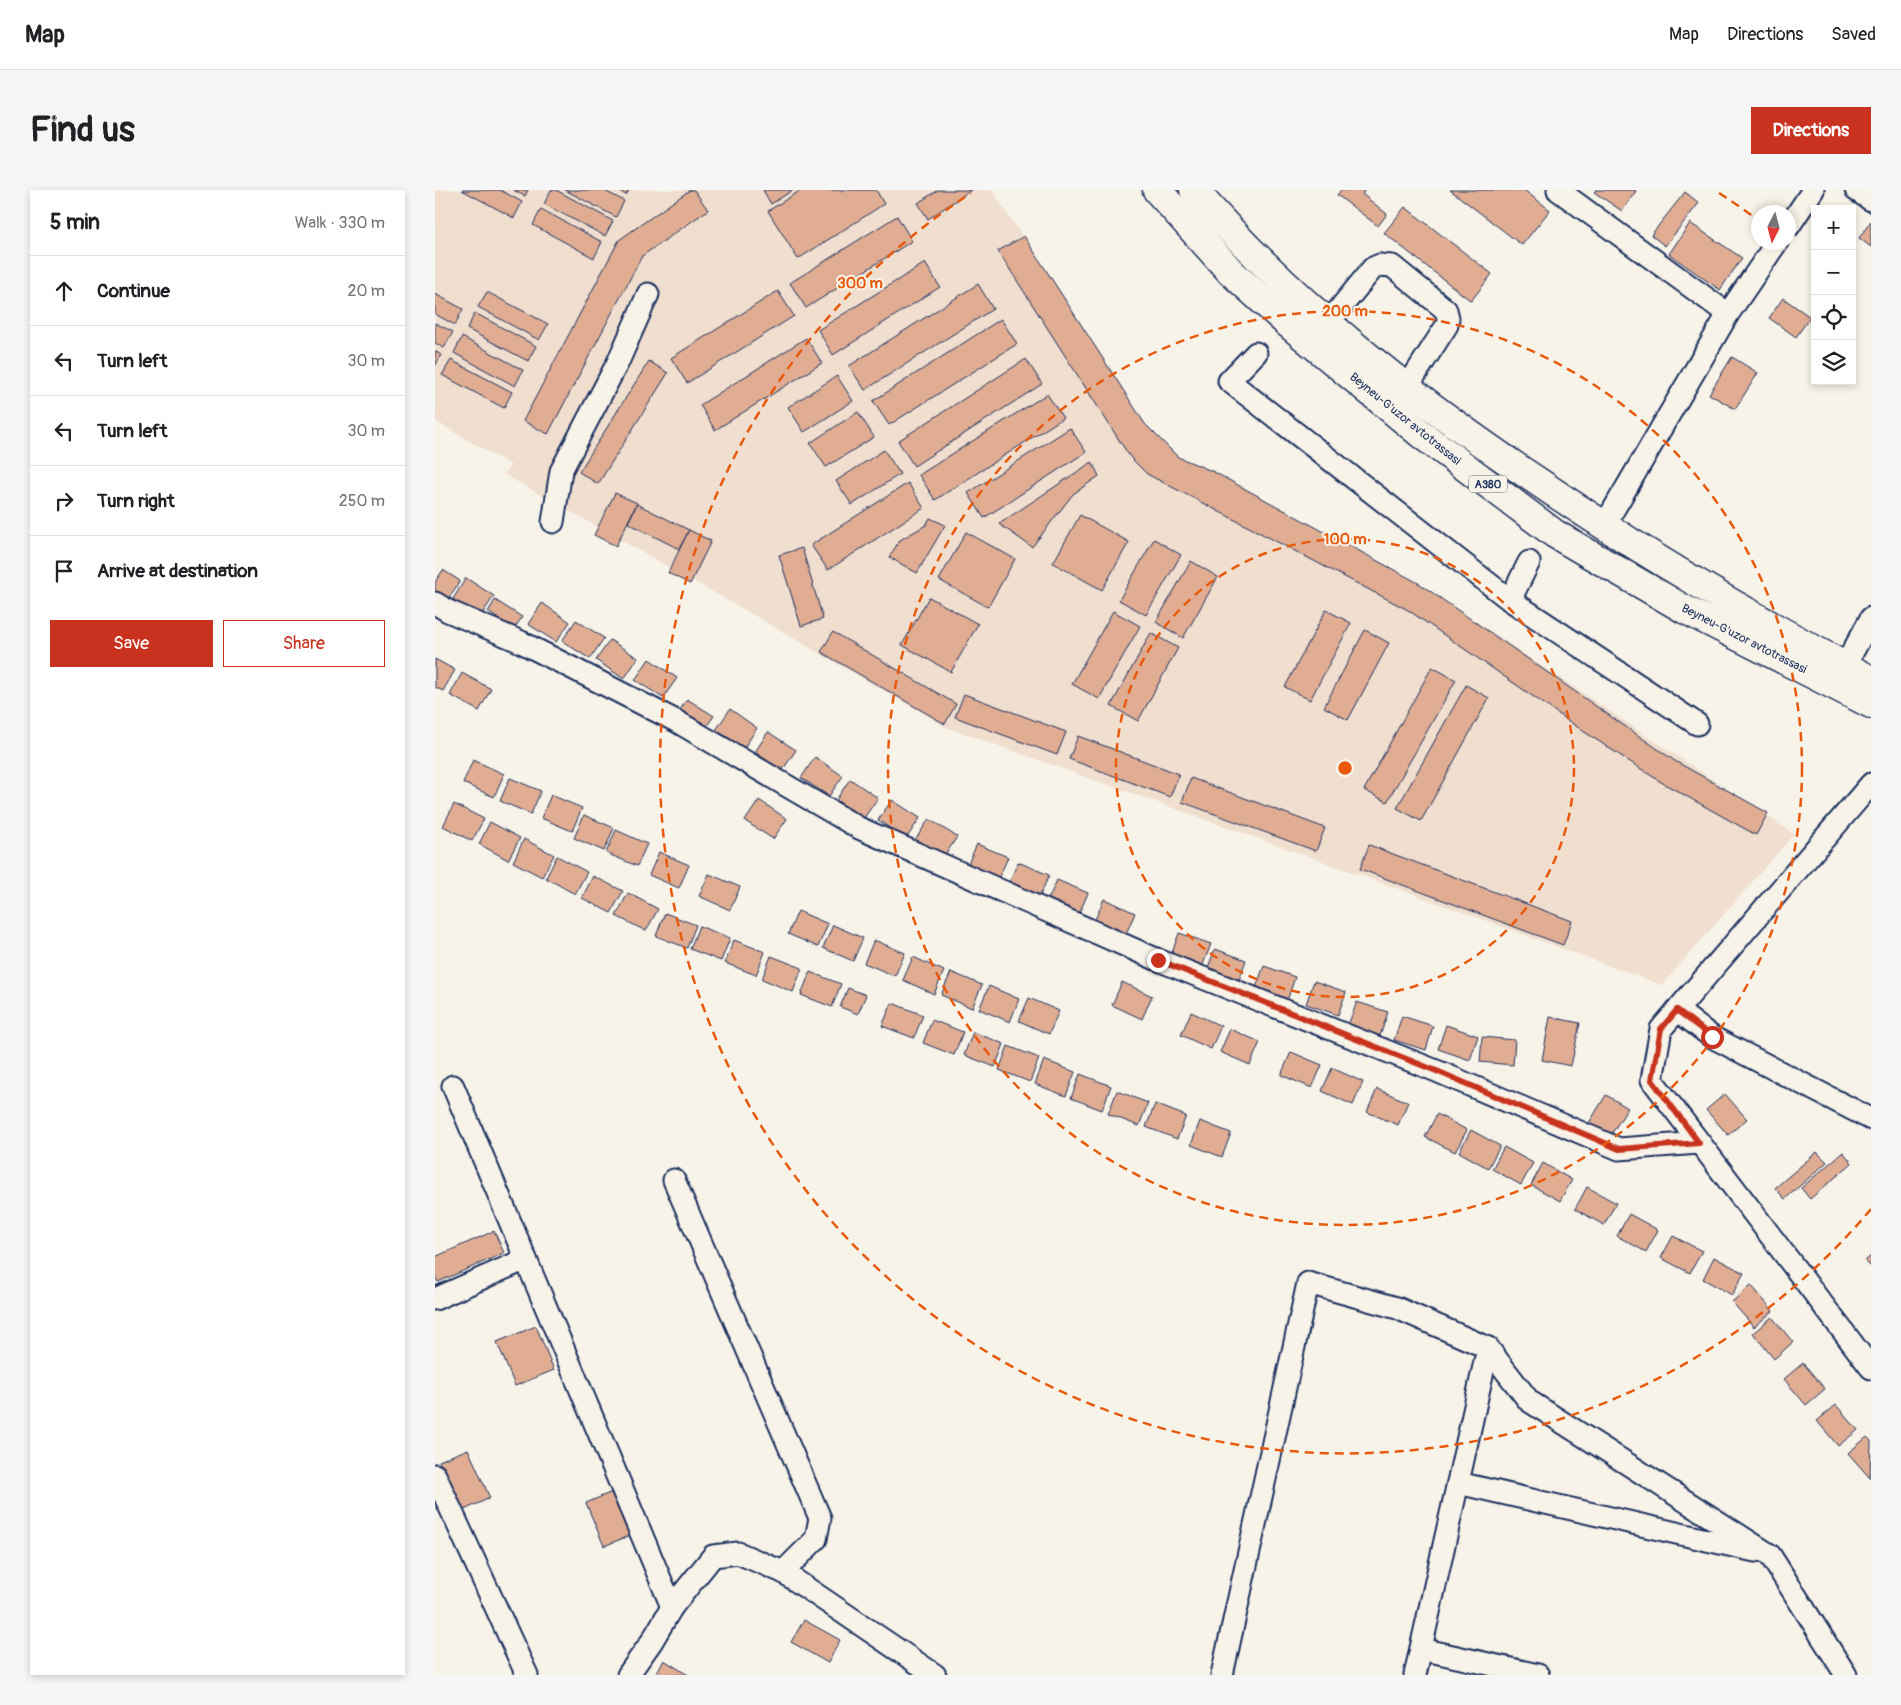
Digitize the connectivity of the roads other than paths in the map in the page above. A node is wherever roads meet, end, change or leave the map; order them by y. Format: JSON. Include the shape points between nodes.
{"nodes":[{"id":1,"x":1157,"y":190,"type":"edge"},
{"id":2,"x":1194,"y":190,"type":"edge"},
{"id":3,"x":1558,"y":190,"type":"edge"},
{"id":4,"x":1813,"y":190,"type":"edge"},
{"id":5,"x":1856,"y":190,"type":"edge"},
{"id":6,"x":1871,"y":200,"type":"edge"},
{"id":7,"x":1796,"y":216,"type":"edge"},
{"id":8,"x":1772,"y":250,"type":"edge"},
{"id":9,"x":648,"y":294,"type":"dead end"},
{"id":10,"x":1728,"y":314,"type":"junction"},
{"id":11,"x":1328,"y":323,"type":"junction"},
{"id":12,"x":1256,"y":353,"type":"dead end"},
{"id":13,"x":1406,"y":389,"type":"junction"},
{"id":14,"x":553,"y":522,"type":"dead end"},
{"id":15,"x":1598,"y":523,"type":"junction"},
{"id":16,"x":1574,"y":545,"type":"junction"},
{"id":17,"x":1529,"y":562,"type":"dead end"},
{"id":18,"x":1509,"y":600,"type":"junction"},
{"id":19,"x":435,"y":603,"type":"edge"},
{"id":20,"x":1871,"y":618,"type":"edge"},
{"id":21,"x":1845,"y":666,"type":"junction"},
{"id":22,"x":1871,"y":680,"type":"edge"},
{"id":23,"x":1871,"y":704,"type":"edge"},
{"id":24,"x":1697,"y":724,"type":"dead end"},
{"id":25,"x":1871,"y":784,"type":"edge"},
{"id":26,"x":1677,"y":1010,"type":"junction"},
{"id":27,"x":453,"y":1086,"type":"dead end"},
{"id":28,"x":1871,"y":1119,"type":"edge"},
{"id":29,"x":1699,"y":1143,"type":"junction"},
{"id":30,"x":673,"y":1180,"type":"dead end"},
{"id":31,"x":525,"y":1259,"type":"junction"},
{"id":32,"x":435,"y":1299,"type":"edge"},
{"id":33,"x":1488,"y":1348,"type":"junction"},
{"id":34,"x":1871,"y":1368,"type":"edge"},
{"id":35,"x":435,"y":1475,"type":"edge"},
{"id":36,"x":1458,"y":1483,"type":"junction"},
{"id":37,"x":1770,"y":1555,"type":"junction"},
{"id":38,"x":783,"y":1572,"type":"junction"},
{"id":39,"x":672,"y":1607,"type":"junction"},
{"id":40,"x":1421,"y":1649,"type":"junction"},
{"id":41,"x":527,"y":1675,"type":"edge"},
{"id":42,"x":628,"y":1675,"type":"edge"},
{"id":43,"x":935,"y":1675,"type":"edge"},
{"id":44,"x":1222,"y":1675,"type":"edge"},
{"id":45,"x":1415,"y":1675,"type":"edge"},
{"id":46,"x":1538,"y":1675,"type":"edge"},
{"id":47,"x":1847,"y":1675,"type":"edge"}],
"edges":[{"from":1,"to":16,"type":"highway","name":"Beyneu-G'uzor avtotrassasi","number":"A380","via":[[1231,272],[1285,321],[1421,434]]},
{"from":2,"to":11,"type":"highway","name":"Beyneu-G'uzor avtotrassasi","number":"A380","via":[[1227,228]]},
{"from":3,"to":10,"type":"street"},
{"from":4,"to":7,"type":"street"},
{"from":5,"to":6,"type":"street"},
{"from":8,"to":10,"type":"street"},
{"from":9,"to":14,"type":"street","via":[[618,362],[561,470]]},
{"from":10,"to":15,"type":"street"},
{"from":11,"to":13,"type":"highway","name":"Beyneu-G'uzor avtotrassasi","number":"A380"},
{"from":11,"to":13,"type":"street","via":[[1373,268],[1380,265],[1392,266],[1446,310],[1447,325]]},
{"from":12,"to":18,"type":"street","via":[[1229,381]]},
{"from":13,"to":15,"type":"highway","name":"Beyneu-G'uzor avtotrassasi","number":"A380"},
{"from":15,"to":16,"type":"highway"},
{"from":15,"to":21,"type":"highway","name":"Beyneu-G'uzor avtotrassasi","number":"A380"},
{"from":16,"to":23,"type":"highway","name":"Beyneu-G'uzor avtotrassasi","number":"A380","via":[[1684,610]]},
{"from":17,"to":18,"type":"street"},
{"from":18,"to":24,"type":"street"},
{"from":19,"to":29,"type":"street","via":[[521,642],[676,721],[859,828],[1158,960],[1439,1072],[1619,1149]]},
{"from":20,"to":21,"type":"street"},
{"from":21,"to":22,"type":"highway","name":"Beyneu-G'uzor avtotrassasi","number":"A380"},
{"from":25,"to":26,"type":"street"},
{"from":26,"to":28,"type":"street","via":[[1712,1037]]},
{"from":26,"to":29,"type":"street","via":[[1661,1029],[1652,1080]]},
{"from":27,"to":31,"type":"street"},
{"from":29,"to":34,"type":"street"},
{"from":30,"to":38,"type":"street","via":[[820,1518],[817,1539]]},
{"from":31,"to":32,"type":"street"},
{"from":31,"to":39,"type":"street"},
{"from":33,"to":36,"type":"street"},
{"from":33,"to":37,"type":"street","via":[[1529,1401]]},
{"from":33,"to":44,"type":"street","via":[[1397,1308],[1308,1283]]},
{"from":35,"to":41,"type":"street"},
{"from":36,"to":37,"type":"street"},
{"from":36,"to":40,"type":"street"},
{"from":37,"to":47,"type":"street"},
{"from":38,"to":39,"type":"street","via":[[738,1553],[713,1556]]},
{"from":38,"to":43,"type":"street"},
{"from":39,"to":42,"type":"street"},
{"from":40,"to":45,"type":"street"},
{"from":40,"to":46,"type":"street"}]}
